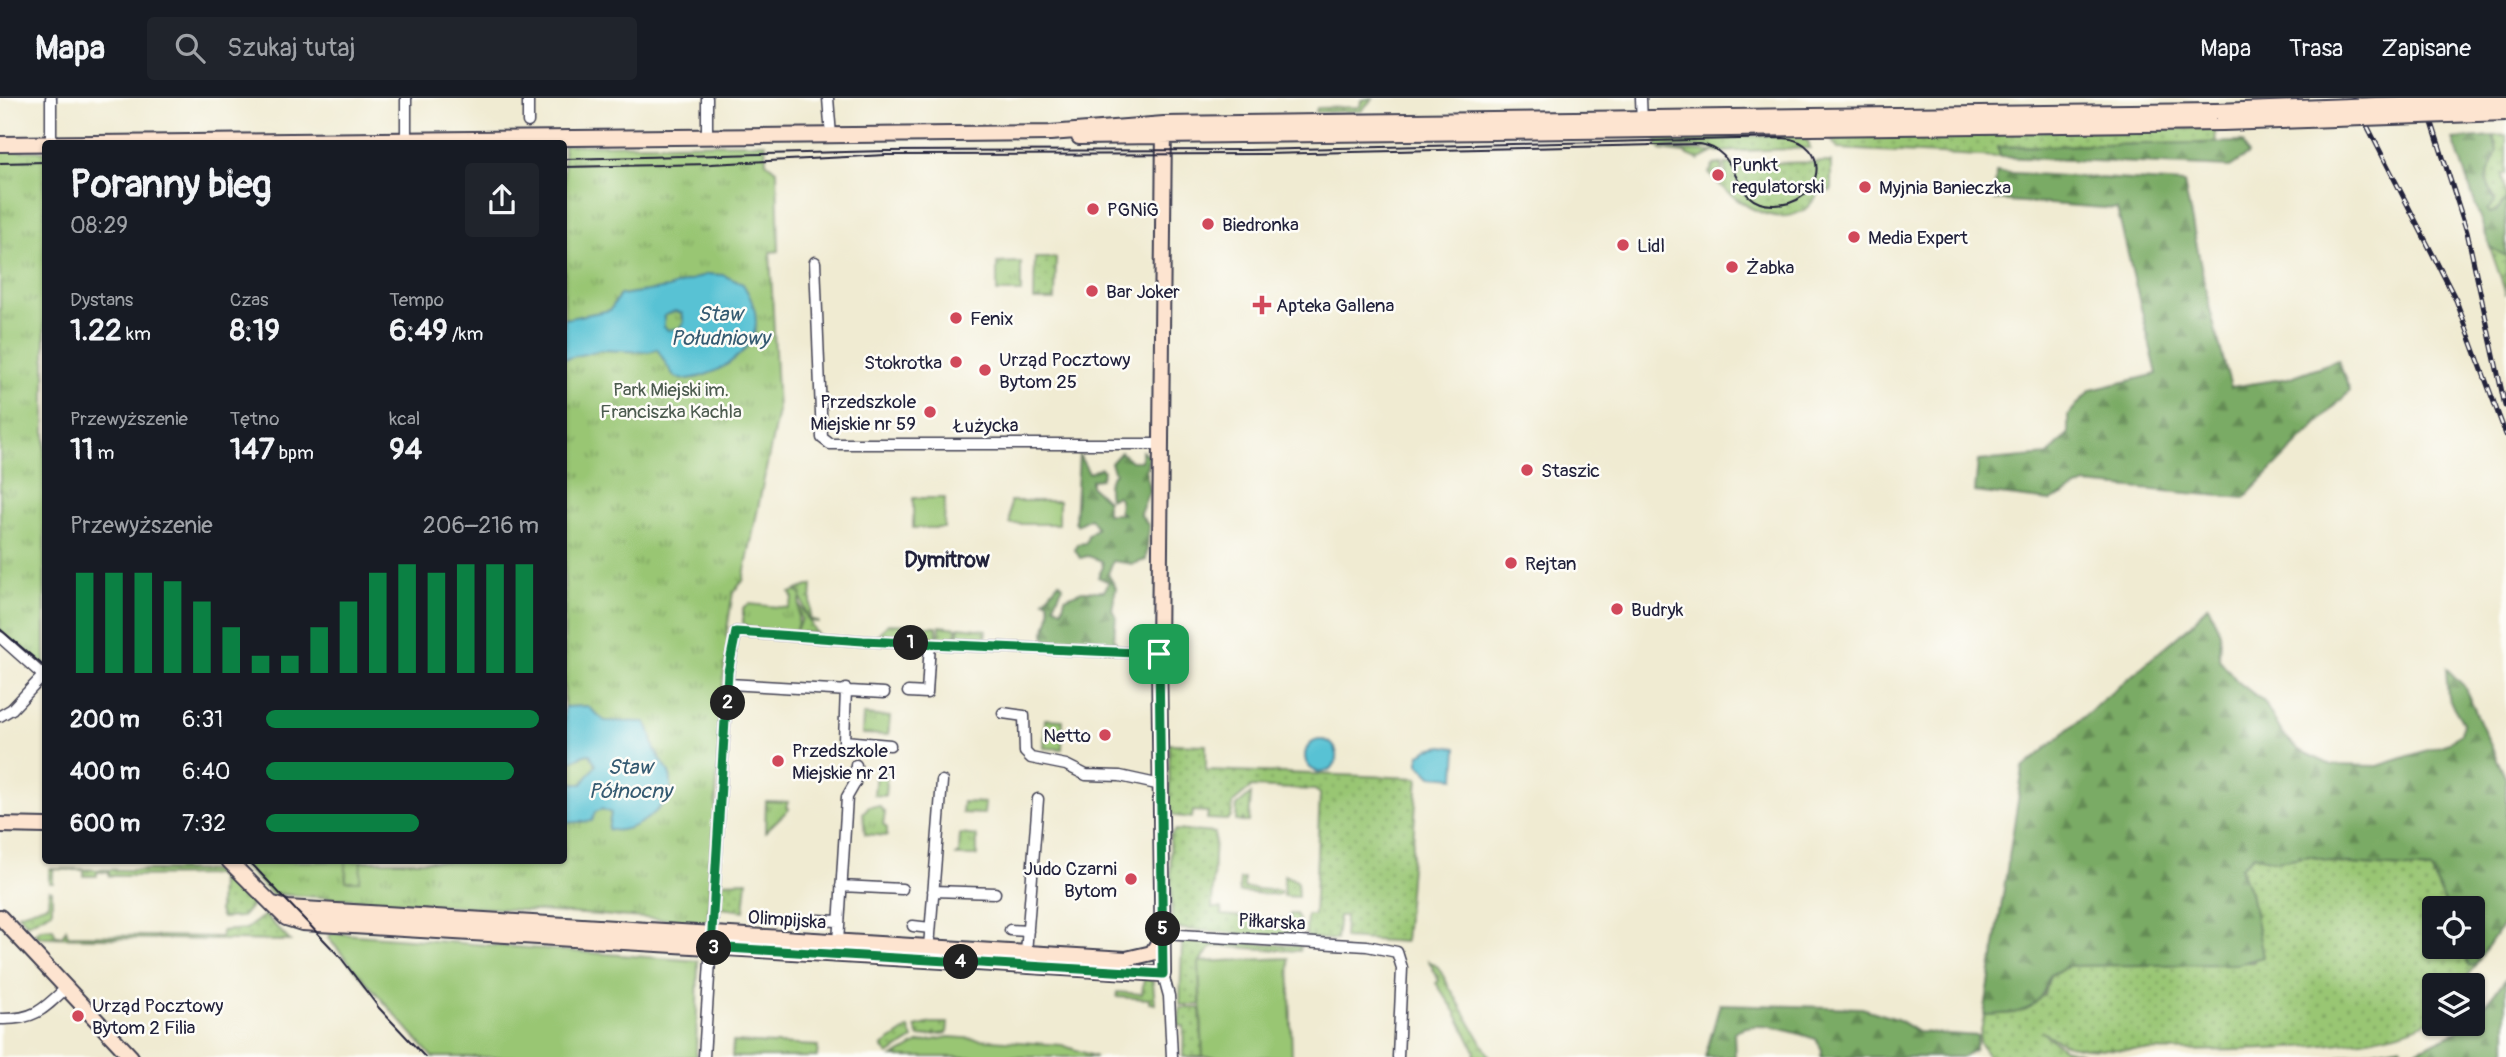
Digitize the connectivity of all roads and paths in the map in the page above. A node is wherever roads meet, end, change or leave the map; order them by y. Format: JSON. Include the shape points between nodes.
{"nodes":[{"id":1,"x":51,"y":98,"type":"edge"},
{"id":2,"x":406,"y":98,"type":"edge"},
{"id":3,"x":528,"y":98,"type":"edge"},
{"id":4,"x":707,"y":98,"type":"edge"},
{"id":5,"x":828,"y":98,"type":"edge"},
{"id":6,"x":1641,"y":98,"type":"edge"},
{"id":7,"x":2506,"y":100,"type":"edge"},
{"id":8,"x":2506,"y":113,"type":"edge"},
{"id":9,"x":2219,"y":117,"type":"junction"},
{"id":10,"x":528,"y":122,"type":"dead end"},
{"id":11,"x":1642,"y":125,"type":"junction"},
{"id":12,"x":1163,"y":131,"type":"junction"},
{"id":13,"x":831,"y":136,"type":"junction"},
{"id":14,"x":707,"y":137,"type":"junction"},
{"id":15,"x":51,"y":140,"type":"edge"},
{"id":16,"x":406,"y":140,"type":"joint"},
{"id":17,"x":42,"y":143,"type":"edge"},
{"id":18,"x":0,"y":144,"type":"edge"},
{"id":19,"x":815,"y":262,"type":"dead end"},
{"id":20,"x":1161,"y":444,"type":"junction"},
{"id":21,"x":0,"y":637,"type":"edge"},
{"id":22,"x":930,"y":643,"type":"junction"},
{"id":23,"x":1159,"y":654,"type":"junction"},
{"id":24,"x":42,"y":675,"type":"edge"},
{"id":25,"x":42,"y":679,"type":"edge"},
{"id":26,"x":729,"y":684,"type":"junction"},
{"id":27,"x":846,"y":689,"type":"junction"},
{"id":28,"x":908,"y":692,"type":"dead end"},
{"id":29,"x":884,"y":693,"type":"dead end"},
{"id":30,"x":1003,"y":713,"type":"dead end"},
{"id":31,"x":0,"y":716,"type":"edge"},
{"id":32,"x":890,"y":745,"type":"dead end"},
{"id":33,"x":856,"y":765,"type":"dead end"},
{"id":34,"x":942,"y":781,"type":"dead end"},
{"id":35,"x":1161,"y":785,"type":"junction"},
{"id":36,"x":1038,"y":799,"type":"dead end"},
{"id":37,"x":0,"y":825,"type":"edge"},
{"id":38,"x":42,"y":826,"type":"edge"},
{"id":39,"x":232,"y":864,"type":"edge"},
{"id":40,"x":841,"y":886,"type":"junction"},
{"id":41,"x":902,"y":889,"type":"dead end"},
{"id":42,"x":933,"y":891,"type":"junction"},
{"id":43,"x":995,"y":893,"type":"dead end"},
{"id":44,"x":272,"y":904,"type":"junction"},
{"id":45,"x":0,"y":916,"type":"edge"},
{"id":46,"x":817,"y":920,"type":"dead end"},
{"id":47,"x":838,"y":921,"type":"junction"},
{"id":48,"x":913,"y":926,"type":"dead end"},
{"id":49,"x":930,"y":928,"type":"junction"},
{"id":50,"x":1010,"y":930,"type":"dead end"},
{"id":51,"x":1028,"y":931,"type":"junction"},
{"id":52,"x":1163,"y":934,"type":"junction"},
{"id":53,"x":711,"y":940,"type":"junction"},
{"id":54,"x":838,"y":942,"type":"junction"},
{"id":55,"x":822,"y":947,"type":"junction"},
{"id":56,"x":929,"y":947,"type":"junction"},
{"id":57,"x":1026,"y":953,"type":"junction"},
{"id":58,"x":1001,"y":958,"type":"junction"},
{"id":59,"x":1163,"y":974,"type":"junction"},
{"id":60,"x":67,"y":987,"type":"junction"},
{"id":61,"x":0,"y":1019,"type":"edge"},
{"id":62,"x":127,"y":1056,"type":"edge"},
{"id":63,"x":704,"y":1057,"type":"edge"},
{"id":64,"x":1171,"y":1057,"type":"edge"},
{"id":65,"x":1398,"y":1057,"type":"edge"}],
"edges":[{"from":1,"to":15,"type":"street"},
{"from":2,"to":16,"type":"street"},
{"from":3,"to":10,"type":"street"},
{"from":4,"to":14,"type":"street"},
{"from":5,"to":13,"type":"street"},
{"from":6,"to":11,"type":"street"},
{"from":7,"to":9,"type":"main road","bridge":true},
{"from":8,"to":9,"type":"main road","bridge":true},
{"from":9,"to":11,"type":"main road"},
{"from":11,"to":12,"type":"main road"},
{"from":12,"to":13,"type":"main road","via":[[1102,139],[1050,133]]},
{"from":12,"to":20,"type":"main road"},
{"from":13,"to":14,"type":"main road"},
{"from":14,"to":16,"type":"main road"},
{"from":17,"to":18,"type":"main road"},
{"from":19,"to":20,"type":"street","name":"Łużycka","via":[[822,438],[830,444]]},
{"from":20,"to":23,"type":"main road"},
{"from":21,"to":24,"type":"street"},
{"from":22,"to":23,"type":"street"},
{"from":22,"to":26,"type":"street","via":[[736,632]]},
{"from":22,"to":28,"type":"street","via":[[927,693]]},
{"from":23,"to":35,"type":"main road"},
{"from":25,"to":31,"type":"street"},
{"from":26,"to":27,"type":"street"},
{"from":26,"to":53,"type":"street"},
{"from":27,"to":29,"type":"street"},
{"from":27,"to":32,"type":"street","via":[[844,741]]},
{"from":30,"to":35,"type":"street","via":[[1024,716],[1025,752],[1031,758],[1087,775]]},
{"from":33,"to":40,"type":"street","via":[[855,783],[847,797]]},
{"from":34,"to":42,"type":"street"},
{"from":35,"to":52,"type":"main road"},
{"from":36,"to":51,"type":"street"},
{"from":37,"to":38,"type":"main road"},
{"from":39,"to":44,"type":"main road"},
{"from":40,"to":41,"type":"street"},
{"from":40,"to":47,"type":"street"},
{"from":42,"to":43,"type":"street"},
{"from":42,"to":49,"type":"street"},
{"from":44,"to":53,"type":"main road","name":"Olimpijska"},
{"from":44,"to":53,"type":"main road","name":"Olimpijska","via":[[290,922]]},
{"from":45,"to":60,"type":"main road"},
{"from":46,"to":47,"type":"street"},
{"from":47,"to":54,"type":"street"},
{"from":48,"to":49,"type":"street"},
{"from":49,"to":56,"type":"street"},
{"from":50,"to":51,"type":"street"},
{"from":51,"to":57,"type":"street"},
{"from":52,"to":57,"type":"main road","name":"Olimpijska","via":[[1152,953],[1135,959]]},
{"from":52,"to":59,"type":"main road"},
{"from":52,"to":65,"type":"street","name":"Piłkarska","via":[[1367,946],[1397,953],[1402,968]]},
{"from":53,"to":55,"type":"main road","name":"Olimpijska"},
{"from":53,"to":63,"type":"street"},
{"from":54,"to":55,"type":"main road","name":"Olimpijska"},
{"from":54,"to":56,"type":"main road","name":"Olimpijska"},
{"from":55,"to":58,"type":"main road","name":"Olimpijska"},
{"from":56,"to":58,"type":"main road","name":"Olimpijska"},
{"from":57,"to":58,"type":"main road","name":"Olimpijska"},
{"from":58,"to":59,"type":"main road","name":"Olimpijska"},
{"from":59,"to":64,"type":"street","via":[[1169,996]]},
{"from":60,"to":61,"type":"street","via":[[38,1013]]},
{"from":60,"to":62,"type":"main road"}]}
